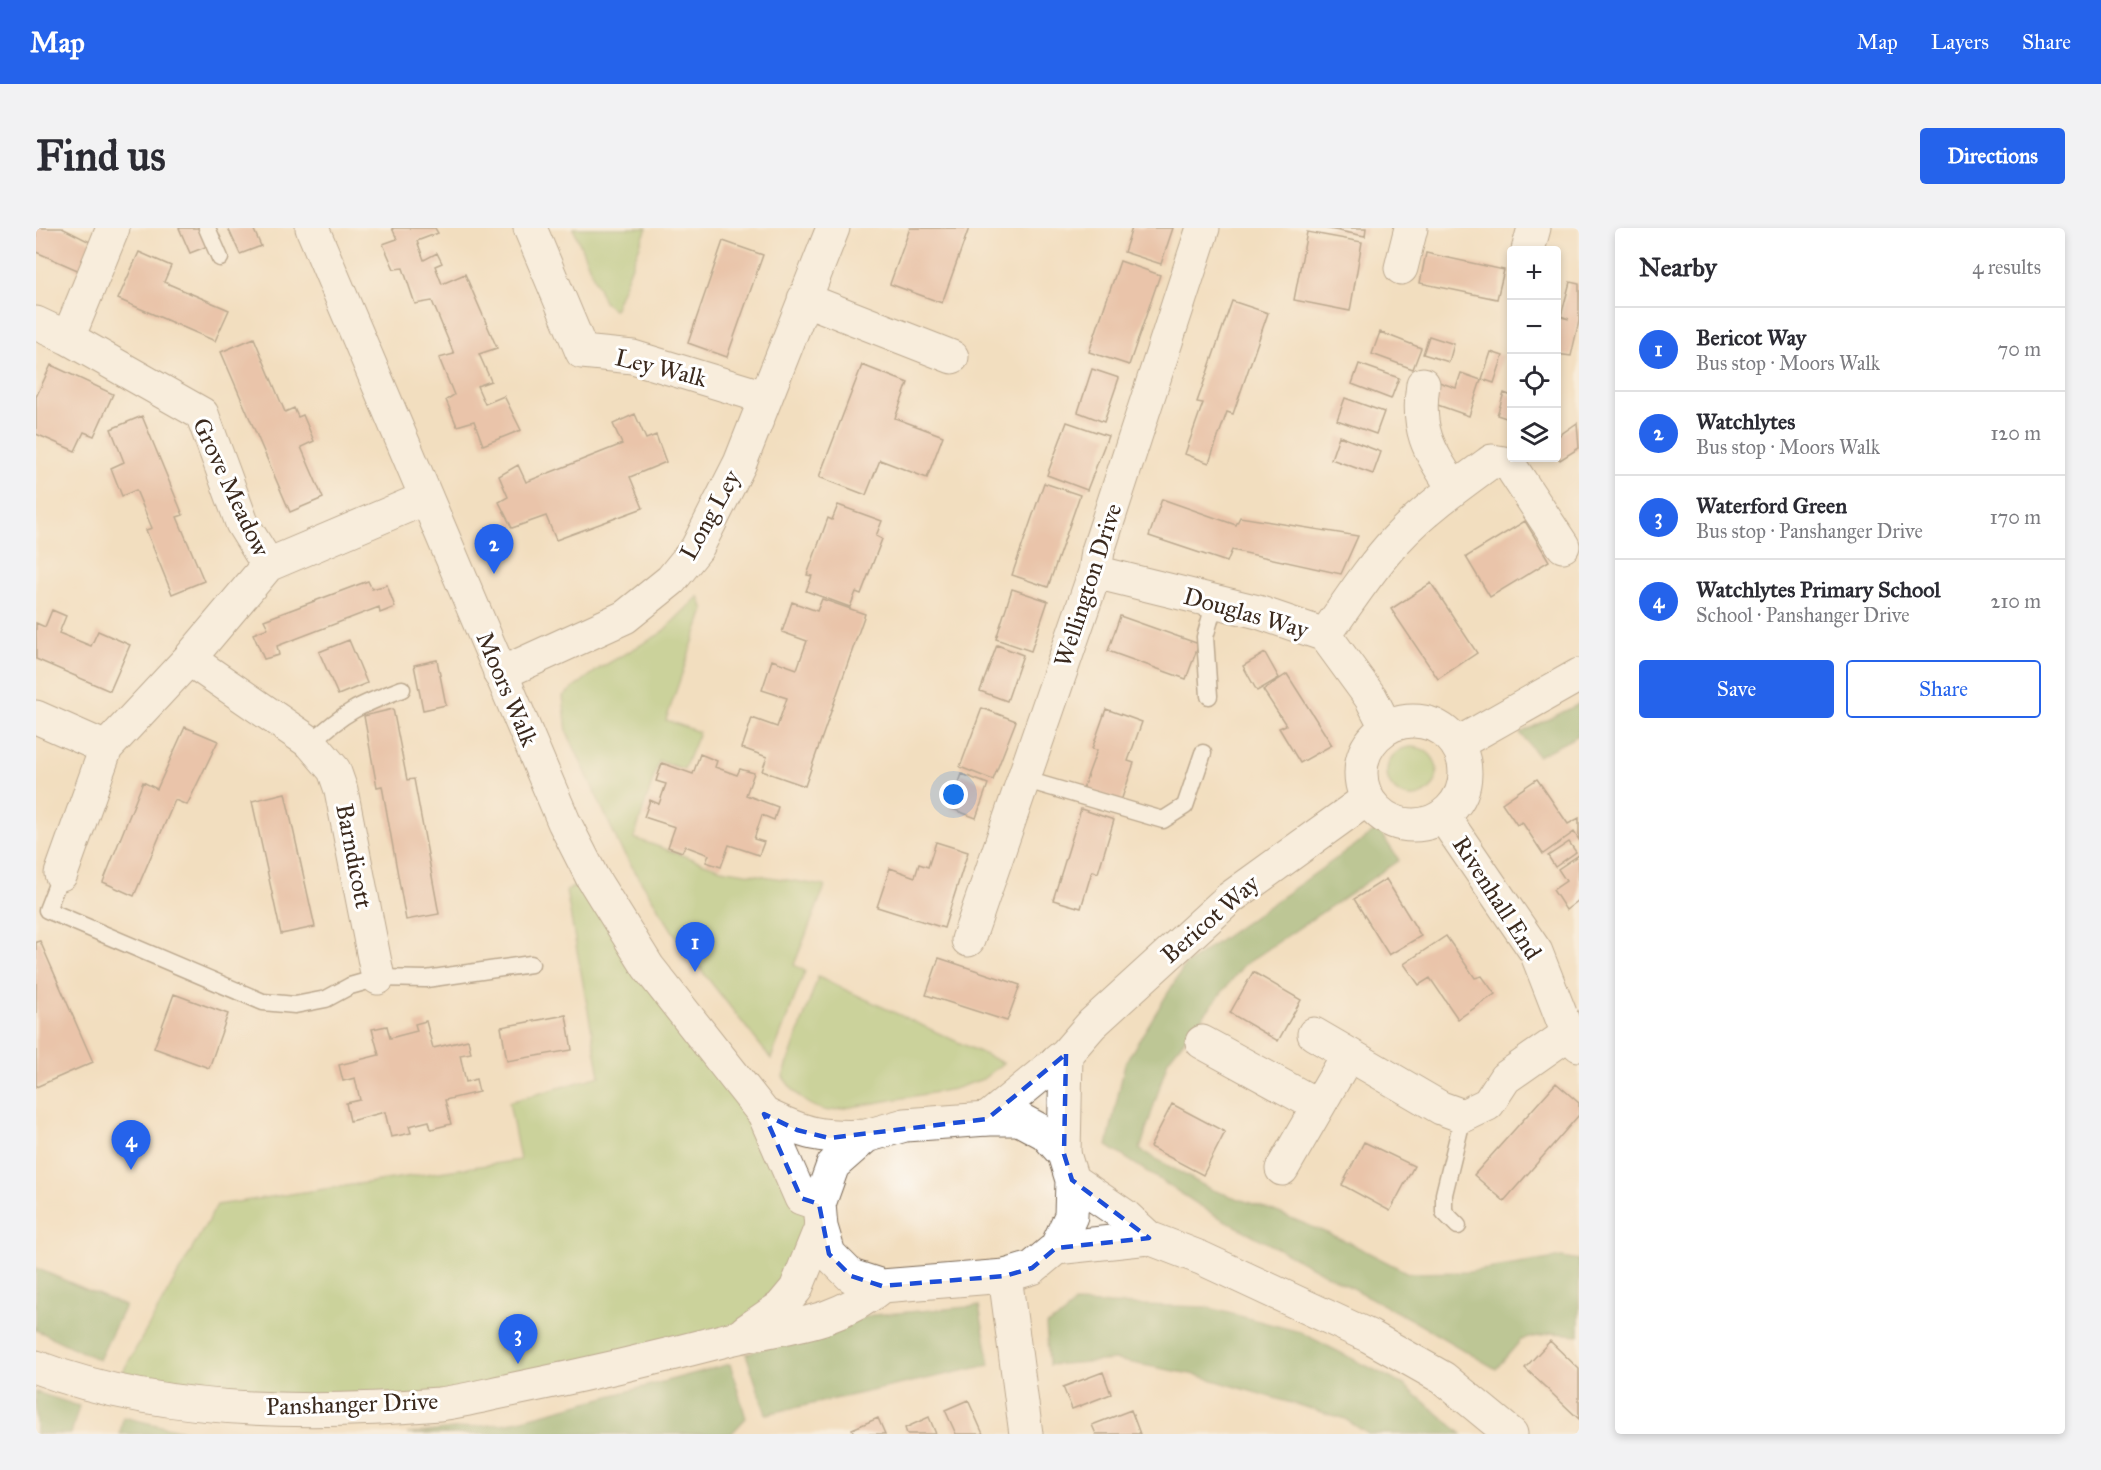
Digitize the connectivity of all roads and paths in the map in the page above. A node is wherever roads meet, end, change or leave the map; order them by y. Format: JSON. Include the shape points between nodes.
{"nodes":[{"id":1,"x":113,"y":228,"type":"edge"},
{"id":2,"x":207,"y":228,"type":"edge"},
{"id":3,"x":312,"y":228,"type":"edge"},
{"id":4,"x":530,"y":228,"type":"edge"},
{"id":5,"x":833,"y":228,"type":"edge"},
{"id":6,"x":1203,"y":228,"type":"edge"},
{"id":7,"x":1411,"y":228,"type":"edge"},
{"id":8,"x":1534,"y":228,"type":"edge"},
{"id":9,"x":1529,"y":246,"type":"edge"},
{"id":10,"x":220,"y":258,"type":"dead end"},
{"id":11,"x":1401,"y":268,"type":"dead end"},
{"id":12,"x":804,"y":299,"type":"junction"},
{"id":13,"x":36,"y":323,"type":"edge"},
{"id":14,"x":68,"y":338,"type":"junction"},
{"id":15,"x":952,"y":357,"type":"dead end"},
{"id":16,"x":1423,"y":384,"type":"dead end"},
{"id":17,"x":764,"y":397,"type":"junction"},
{"id":18,"x":1454,"y":489,"type":"junction"},
{"id":19,"x":426,"y":498,"type":"junction"},
{"id":20,"x":1563,"y":546,"type":"dead end"},
{"id":21,"x":267,"y":565,"type":"junction"},
{"id":22,"x":1095,"y":572,"type":"junction"},
{"id":23,"x":1215,"y":602,"type":"junction"},
{"id":24,"x":1325,"y":635,"type":"junction"},
{"id":25,"x":189,"y":659,"type":"junction"},
{"id":26,"x":500,"y":674,"type":"junction"},
{"id":27,"x":1579,"y":675,"type":"edge"},
{"id":28,"x":402,"y":689,"type":"dead end"},
{"id":29,"x":1209,"y":696,"type":"dead end"},
{"id":30,"x":36,"y":717,"type":"edge"},
{"id":31,"x":1386,"y":728,"type":"junction"},
{"id":32,"x":311,"y":743,"type":"junction"},
{"id":33,"x":1457,"y":744,"type":"junction"},
{"id":34,"x":106,"y":748,"type":"junction"},
{"id":35,"x":1203,"y":753,"type":"dead end"},
{"id":36,"x":1023,"y":779,"type":"junction"},
{"id":37,"x":1367,"y":799,"type":"junction"},
{"id":38,"x":1443,"y":816,"type":"junction"},
{"id":39,"x":61,"y":874,"type":"joint"},
{"id":40,"x":968,"y":940,"type":"dead end"},
{"id":41,"x":531,"y":964,"type":"dead end"},
{"id":42,"x":378,"y":978,"type":"junction"},
{"id":43,"x":1314,"y":1034,"type":"dead end"},
{"id":44,"x":1573,"y":1039,"type":"edge"},
{"id":45,"x":1202,"y":1041,"type":"dead end"},
{"id":46,"x":1066,"y":1054,"type":"junction"},
{"id":47,"x":1348,"y":1055,"type":"junction"},
{"id":48,"x":1317,"y":1105,"type":"junction"},
{"id":49,"x":764,"y":1114,"type":"junction"},
{"id":50,"x":1463,"y":1116,"type":"junction"},
{"id":51,"x":987,"y":1119,"type":"junction"},
{"id":52,"x":866,"y":1136,"type":"junction"},
{"id":53,"x":1068,"y":1167,"type":"junction"},
{"id":54,"x":1282,"y":1168,"type":"dead end"},
{"id":55,"x":820,"y":1215,"type":"junction"},
{"id":56,"x":1458,"y":1226,"type":"dead end"},
{"id":57,"x":1149,"y":1238,"type":"junction"},
{"id":58,"x":1056,"y":1248,"type":"junction"},
{"id":59,"x":1005,"y":1276,"type":"junction"},
{"id":60,"x":882,"y":1286,"type":"junction"},
{"id":61,"x":737,"y":1337,"type":"junction"},
{"id":62,"x":36,"y":1367,"type":"edge"},
{"id":63,"x":1026,"y":1434,"type":"edge"},
{"id":64,"x":1512,"y":1434,"type":"edge"}],
"edges":[{"from":1,"to":14,"type":"street"},
{"from":2,"to":10,"type":"lane"},
{"from":3,"to":19,"type":"street","name":"Moors Walk"},
{"from":4,"to":17,"type":"street","name":"Ley Walk","via":[[582,352],[633,357]]},
{"from":5,"to":12,"type":"street","name":"Long Ley"},
{"from":6,"to":22,"type":"street","name":"Wellington Drive","via":[[1098,551]]},
{"from":7,"to":11,"type":"street"},
{"from":8,"to":9,"type":"street"},
{"from":12,"to":15,"type":"street"},
{"from":12,"to":17,"type":"street","name":"Long Ley"},
{"from":13,"to":14,"type":"street","name":"Grove Meadow"},
{"from":14,"to":21,"type":"street","name":"Grove Meadow","via":[[202,414],[242,523]]},
{"from":16,"to":18,"type":"street","via":[[1420,409],[1427,447]]},
{"from":17,"to":26,"type":"street","name":"Long Ley","via":[[740,463],[702,537],[672,580],[625,617]]},
{"from":18,"to":20,"type":"street","via":[[1492,461],[1509,464]]},
{"from":18,"to":24,"type":"street","via":[[1398,538]]},
{"from":19,"to":21,"type":"street"},
{"from":19,"to":26,"type":"street","name":"Moors Walk"},
{"from":21,"to":25,"type":"street"},
{"from":22,"to":23,"type":"street","name":"Douglas Way"},
{"from":22,"to":36,"type":"street","name":"Wellington Drive"},
{"from":23,"to":24,"type":"street","name":"Douglas Way"},
{"from":23,"to":29,"type":"lane","via":[[1205,637]]},
{"from":24,"to":31,"type":"street","name":"Douglas Way","via":[[1371,698]]},
{"from":25,"to":32,"type":"street","name":"Barndicott"},
{"from":25,"to":34,"type":"street"},
{"from":26,"to":49,"type":"street","name":"Moors Walk","via":[[591,877],[648,967]]},
{"from":27,"to":33,"type":"street"},
{"from":28,"to":32,"type":"lane","via":[[338,717]]},
{"from":30,"to":34,"type":"street"},
{"from":31,"to":33,"type":"street","via":[[1417,720],[1446,732]]},
{"from":31,"to":37,"type":"street","via":[[1365,752],[1361,767]]},
{"from":32,"to":42,"type":"street","name":"Barndicott","via":[[334,770],[341,790]]},
{"from":33,"to":38,"type":"street","via":[[1466,774],[1455,804]]},
{"from":34,"to":39,"type":"street"},
{"from":35,"to":36,"type":"lane","via":[[1185,806],[1163,820]]},
{"from":36,"to":40,"type":"street","name":"Wellington Drive"},
{"from":37,"to":38,"type":"street","via":[[1378,812],[1410,825]]},
{"from":37,"to":46,"type":"street","name":"Bericot Way","via":[[1230,898],[1092,1024]]},
{"from":38,"to":44,"type":"street","name":"Rivenhall End","via":[[1536,952]]},
{"from":39,"to":42,"type":"lane","via":[[47,910],[263,1002],[295,1005],[326,999],[350,986]]},
{"from":41,"to":42,"type":"lane","via":[[426,979]]},
{"from":43,"to":47,"type":"street"},
{"from":44,"to":50,"type":"street","via":[[1505,1078],[1488,1104]]},
{"from":45,"to":48,"type":"street"},
{"from":46,"to":51,"type":"street","name":"Bericot Way"},
{"from":46,"to":53,"type":"street"},
{"from":47,"to":48,"type":"street"},
{"from":47,"to":50,"type":"street","via":[[1440,1108]]},
{"from":48,"to":54,"type":"street"},
{"from":49,"to":52,"type":"street","name":"Moors Walk","via":[[812,1135]]},
{"from":49,"to":55,"type":"street","name":"Moors Walk","via":[[801,1198]]},
{"from":50,"to":56,"type":"lane","via":[[1444,1194],[1444,1212]]},
{"from":51,"to":52,"type":"street","via":[[904,1125]]},
{"from":51,"to":53,"type":"street","via":[[1019,1119],[1045,1133]]},
{"from":52,"to":55,"type":"street","name":"Panshanger Drive","via":[[834,1165]]},
{"from":53,"to":57,"type":"street"},
{"from":53,"to":58,"type":"street","via":[[1071,1216]]},
{"from":55,"to":60,"type":"street","via":[[829,1254],[851,1276]]},
{"from":55,"to":61,"type":"street","name":"Panshanger Drive","via":[[796,1289],[781,1307]]},
{"from":57,"to":58,"type":"street"},
{"from":57,"to":64,"type":"street","via":[[1370,1336],[1443,1378]]},
{"from":58,"to":59,"type":"street","via":[[1032,1268]]},
{"from":59,"to":60,"type":"street"},
{"from":59,"to":63,"type":"street"},
{"from":60,"to":61,"type":"street","name":"Panshanger Drive","via":[[859,1305],[807,1324]]},
{"from":61,"to":62,"type":"street","name":"Panshanger Drive","via":[[605,1371],[441,1404],[316,1410],[196,1404],[73,1381]]}]}
